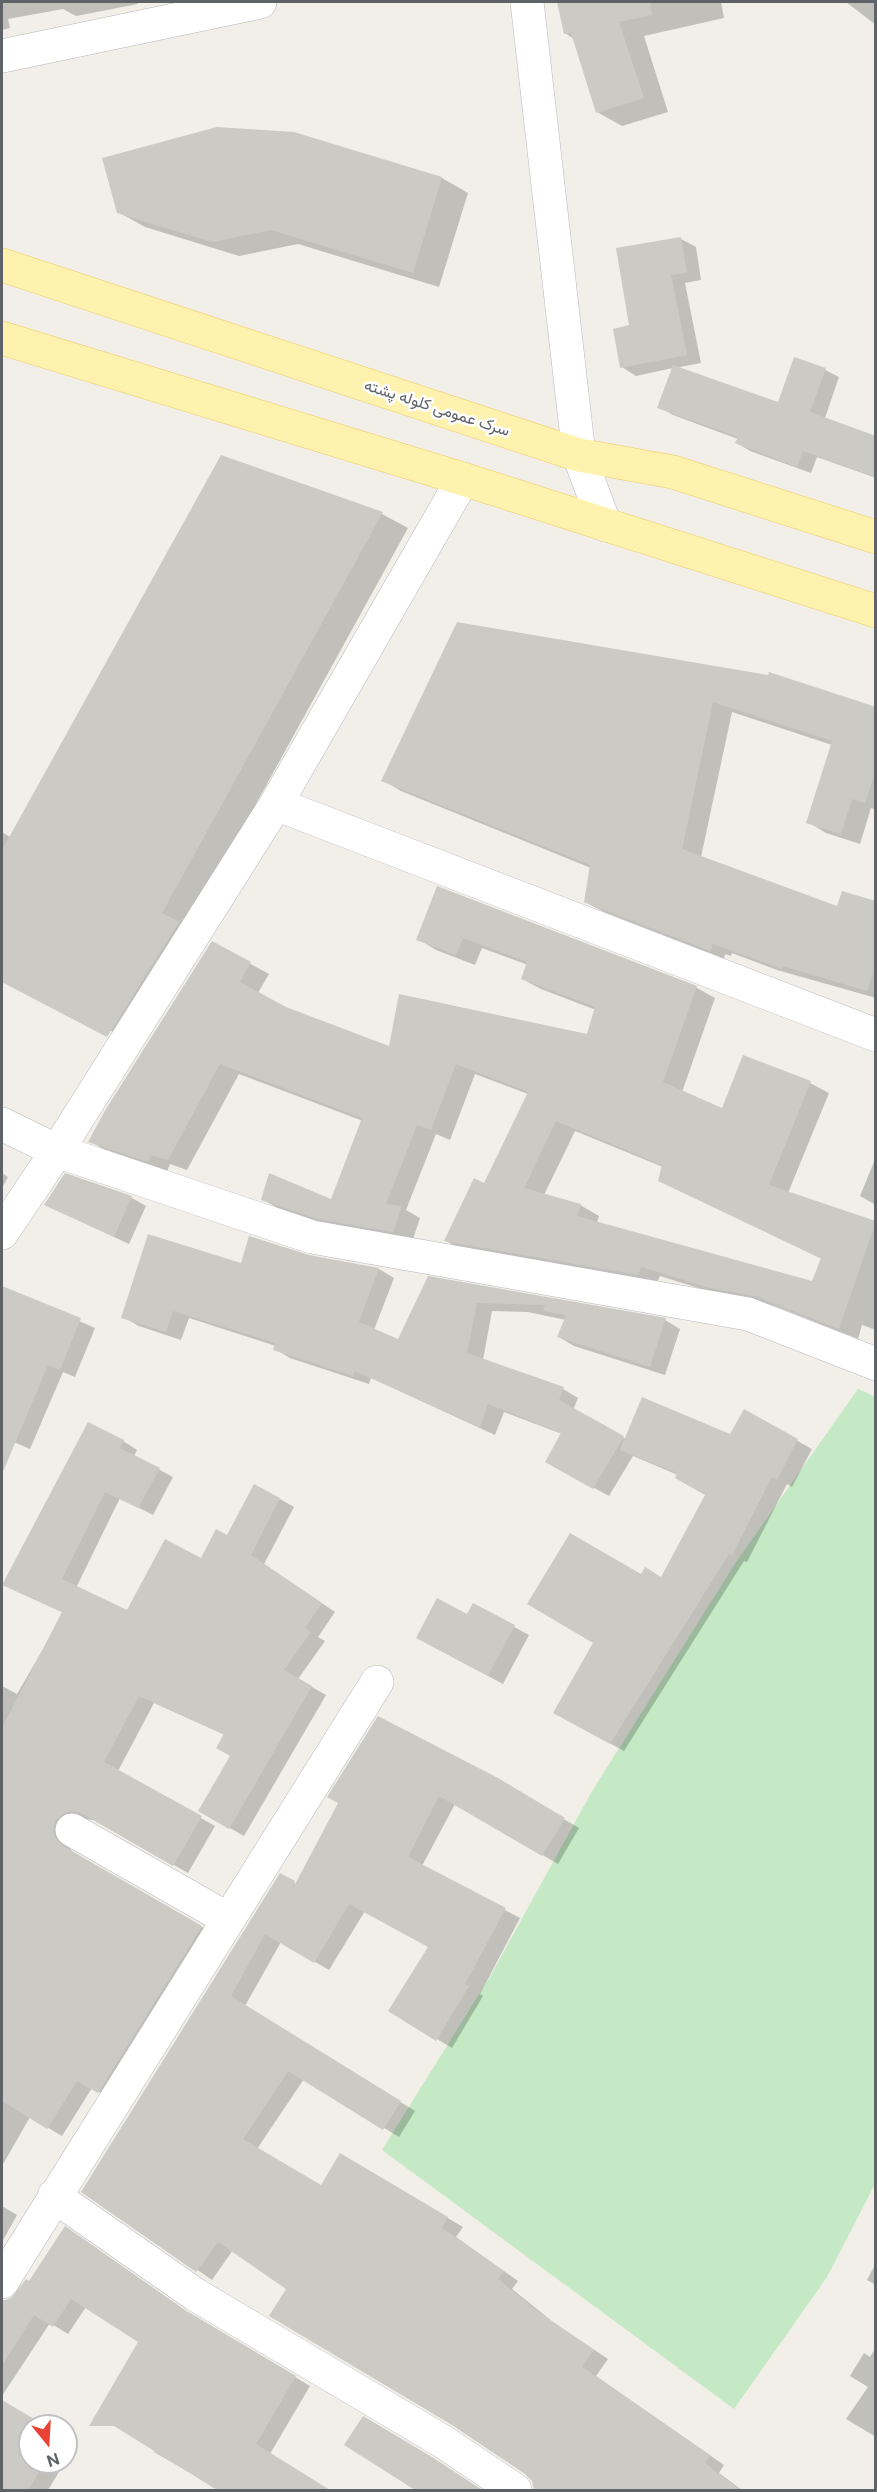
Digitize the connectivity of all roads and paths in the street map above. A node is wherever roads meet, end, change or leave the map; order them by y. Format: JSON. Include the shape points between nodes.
{"nodes":[{"id":1,"x":260,"y":2,"type":"edge"},
{"id":2,"x":527,"y":2,"type":"edge"},
{"id":3,"x":2,"y":56,"type":"edge"},
{"id":4,"x":2,"y":265,"type":"edge"},
{"id":5,"x":2,"y":338,"type":"edge"},
{"id":6,"x":579,"y":455,"type":"junction"},
{"id":7,"x":463,"y":479,"type":"junction"},
{"id":8,"x":605,"y":525,"type":"junction"},
{"id":9,"x":876,"y":537,"type":"edge"},
{"id":10,"x":876,"y":611,"type":"edge"},
{"id":11,"x":276,"y":804,"type":"junction"},
{"id":12,"x":876,"y":1035,"type":"edge"},
{"id":13,"x":2,"y":1124,"type":"edge"},
{"id":14,"x":57,"y":1151,"type":"junction"},
{"id":15,"x":2,"y":1233,"type":"edge"},
{"id":16,"x":876,"y":1364,"type":"edge"},
{"id":17,"x":377,"y":1682,"type":"dead end"},
{"id":18,"x":72,"y":1830,"type":"dead end"},
{"id":19,"x":228,"y":1919,"type":"junction"},
{"id":20,"x":54,"y":2196,"type":"junction"},
{"id":21,"x":3,"y":2275,"type":"edge"},
{"id":22,"x":515,"y":2490,"type":"edge"}],
"edges":[{"from":1,"to":3,"type":"street"},
{"from":2,"to":6,"type":"street"},
{"from":4,"to":6,"type":"main road","name":"سرک عمومی کلوله پشته"},
{"from":5,"to":7,"type":"main road"},
{"from":6,"to":8,"type":"street"},
{"from":6,"to":9,"type":"main road","name":"سرک عمومی کلوله پشته","via":[[673,472]]},
{"from":7,"to":8,"type":"main road"},
{"from":7,"to":11,"type":"street"},
{"from":8,"to":10,"type":"main road"},
{"from":11,"to":12,"type":"street"},
{"from":11,"to":14,"type":"street"},
{"from":13,"to":14,"type":"street"},
{"from":14,"to":15,"type":"street"},
{"from":14,"to":16,"type":"street","via":[[312,1238],[748,1314]]},
{"from":17,"to":19,"type":"street"},
{"from":18,"to":19,"type":"street"},
{"from":19,"to":20,"type":"street"},
{"from":20,"to":21,"type":"street"},
{"from":20,"to":22,"type":"street","via":[[196,2295],[442,2441]]}]}
